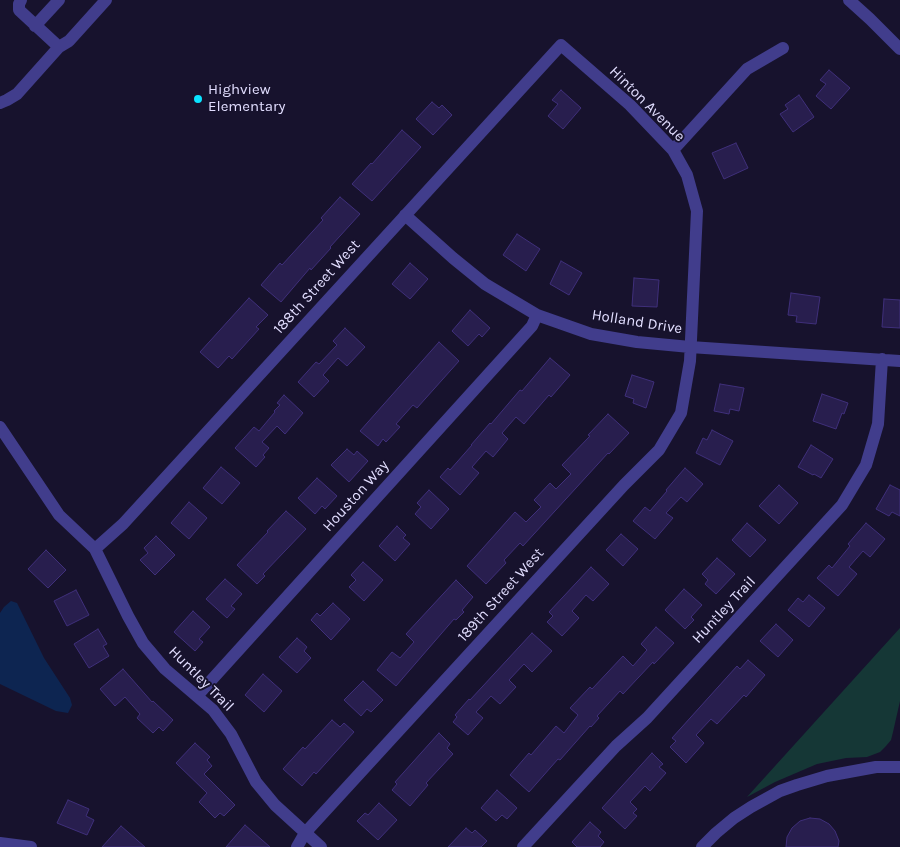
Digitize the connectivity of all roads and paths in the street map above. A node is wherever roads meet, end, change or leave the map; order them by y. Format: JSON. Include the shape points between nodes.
{"nodes":[{"id":1,"x":21,"y":0,"type":"edge"},
{"id":2,"x":59,"y":0,"type":"edge"},
{"id":3,"x":106,"y":0,"type":"edge"},
{"id":4,"x":849,"y":0,"type":"edge"},
{"id":5,"x":36,"y":26,"type":"junction"},
{"id":6,"x":561,"y":45,"type":"joint"},
{"id":7,"x":59,"y":47,"type":"junction"},
{"id":8,"x":783,"y":48,"type":"dead end"},
{"id":9,"x":900,"y":49,"type":"edge"},
{"id":10,"x":0,"y":103,"type":"edge"},
{"id":11,"x":674,"y":150,"type":"junction"},
{"id":12,"x":405,"y":215,"type":"junction"},
{"id":13,"x":537,"y":316,"type":"junction"},
{"id":14,"x":690,"y":347,"type":"junction"},
{"id":15,"x":882,"y":359,"type":"junction"},
{"id":16,"x":900,"y":361,"type":"edge"},
{"id":17,"x":0,"y":427,"type":"edge"},
{"id":18,"x":94,"y":549,"type":"junction"},
{"id":19,"x":197,"y":696,"type":"junction"},
{"id":20,"x":900,"y":767,"type":"edge"},
{"id":21,"x":305,"y":833,"type":"junction"},
{"id":22,"x":0,"y":843,"type":"edge"},
{"id":23,"x":31,"y":847,"type":"edge"},
{"id":24,"x":297,"y":847,"type":"edge"},
{"id":25,"x":322,"y":847,"type":"edge"},
{"id":26,"x":523,"y":847,"type":"edge"},
{"id":27,"x":702,"y":847,"type":"edge"}],
"edges":[{"from":1,"to":5,"type":"street","via":[[19,10]]},
{"from":2,"to":5,"type":"street"},
{"from":3,"to":7,"type":"street","via":[[69,41]]},
{"from":4,"to":9,"type":"street"},
{"from":5,"to":7,"type":"street"},
{"from":6,"to":11,"type":"street","name":"Hinton Avenue"},
{"from":6,"to":12,"type":"street","name":"188th Street West"},
{"from":7,"to":10,"type":"street","via":[[16,94]]},
{"from":8,"to":11,"type":"street","via":[[746,69]]},
{"from":11,"to":14,"type":"street","name":"Hinton Avenue","via":[[687,175],[697,210]]},
{"from":12,"to":13,"type":"street","name":"Holland Drive","via":[[485,284]]},
{"from":12,"to":18,"type":"street","name":"188th Street West","via":[[123,524]]},
{"from":13,"to":14,"type":"street","name":"Holland Drive","via":[[591,334]]},
{"from":13,"to":19,"type":"street","name":"Houston Way","via":[[532,326]]},
{"from":14,"to":15,"type":"street","name":"Holland Drive"},
{"from":14,"to":21,"type":"street","name":"189th Street West","via":[[681,413],[659,450]]},
{"from":15,"to":16,"type":"street","name":"Holland Drive"},
{"from":15,"to":26,"type":"street","name":"Huntley Trail","via":[[878,424],[866,466],[842,506]]},
{"from":17,"to":18,"type":"street","name":"Huntley Trail","via":[[59,515]]},
{"from":18,"to":19,"type":"street","name":"Huntley Trail","via":[[143,643],[165,669]]},
{"from":19,"to":21,"type":"street","name":"Huntley Trail","via":[[231,734],[256,782]]},
{"from":20,"to":27,"type":"street","via":[[842,773],[789,788],[751,807],[726,824]]},
{"from":21,"to":24,"type":"street","name":"189th Street West"},
{"from":21,"to":25,"type":"street","name":"Huntley Trail"},
{"from":22,"to":23,"type":"street"}]}
